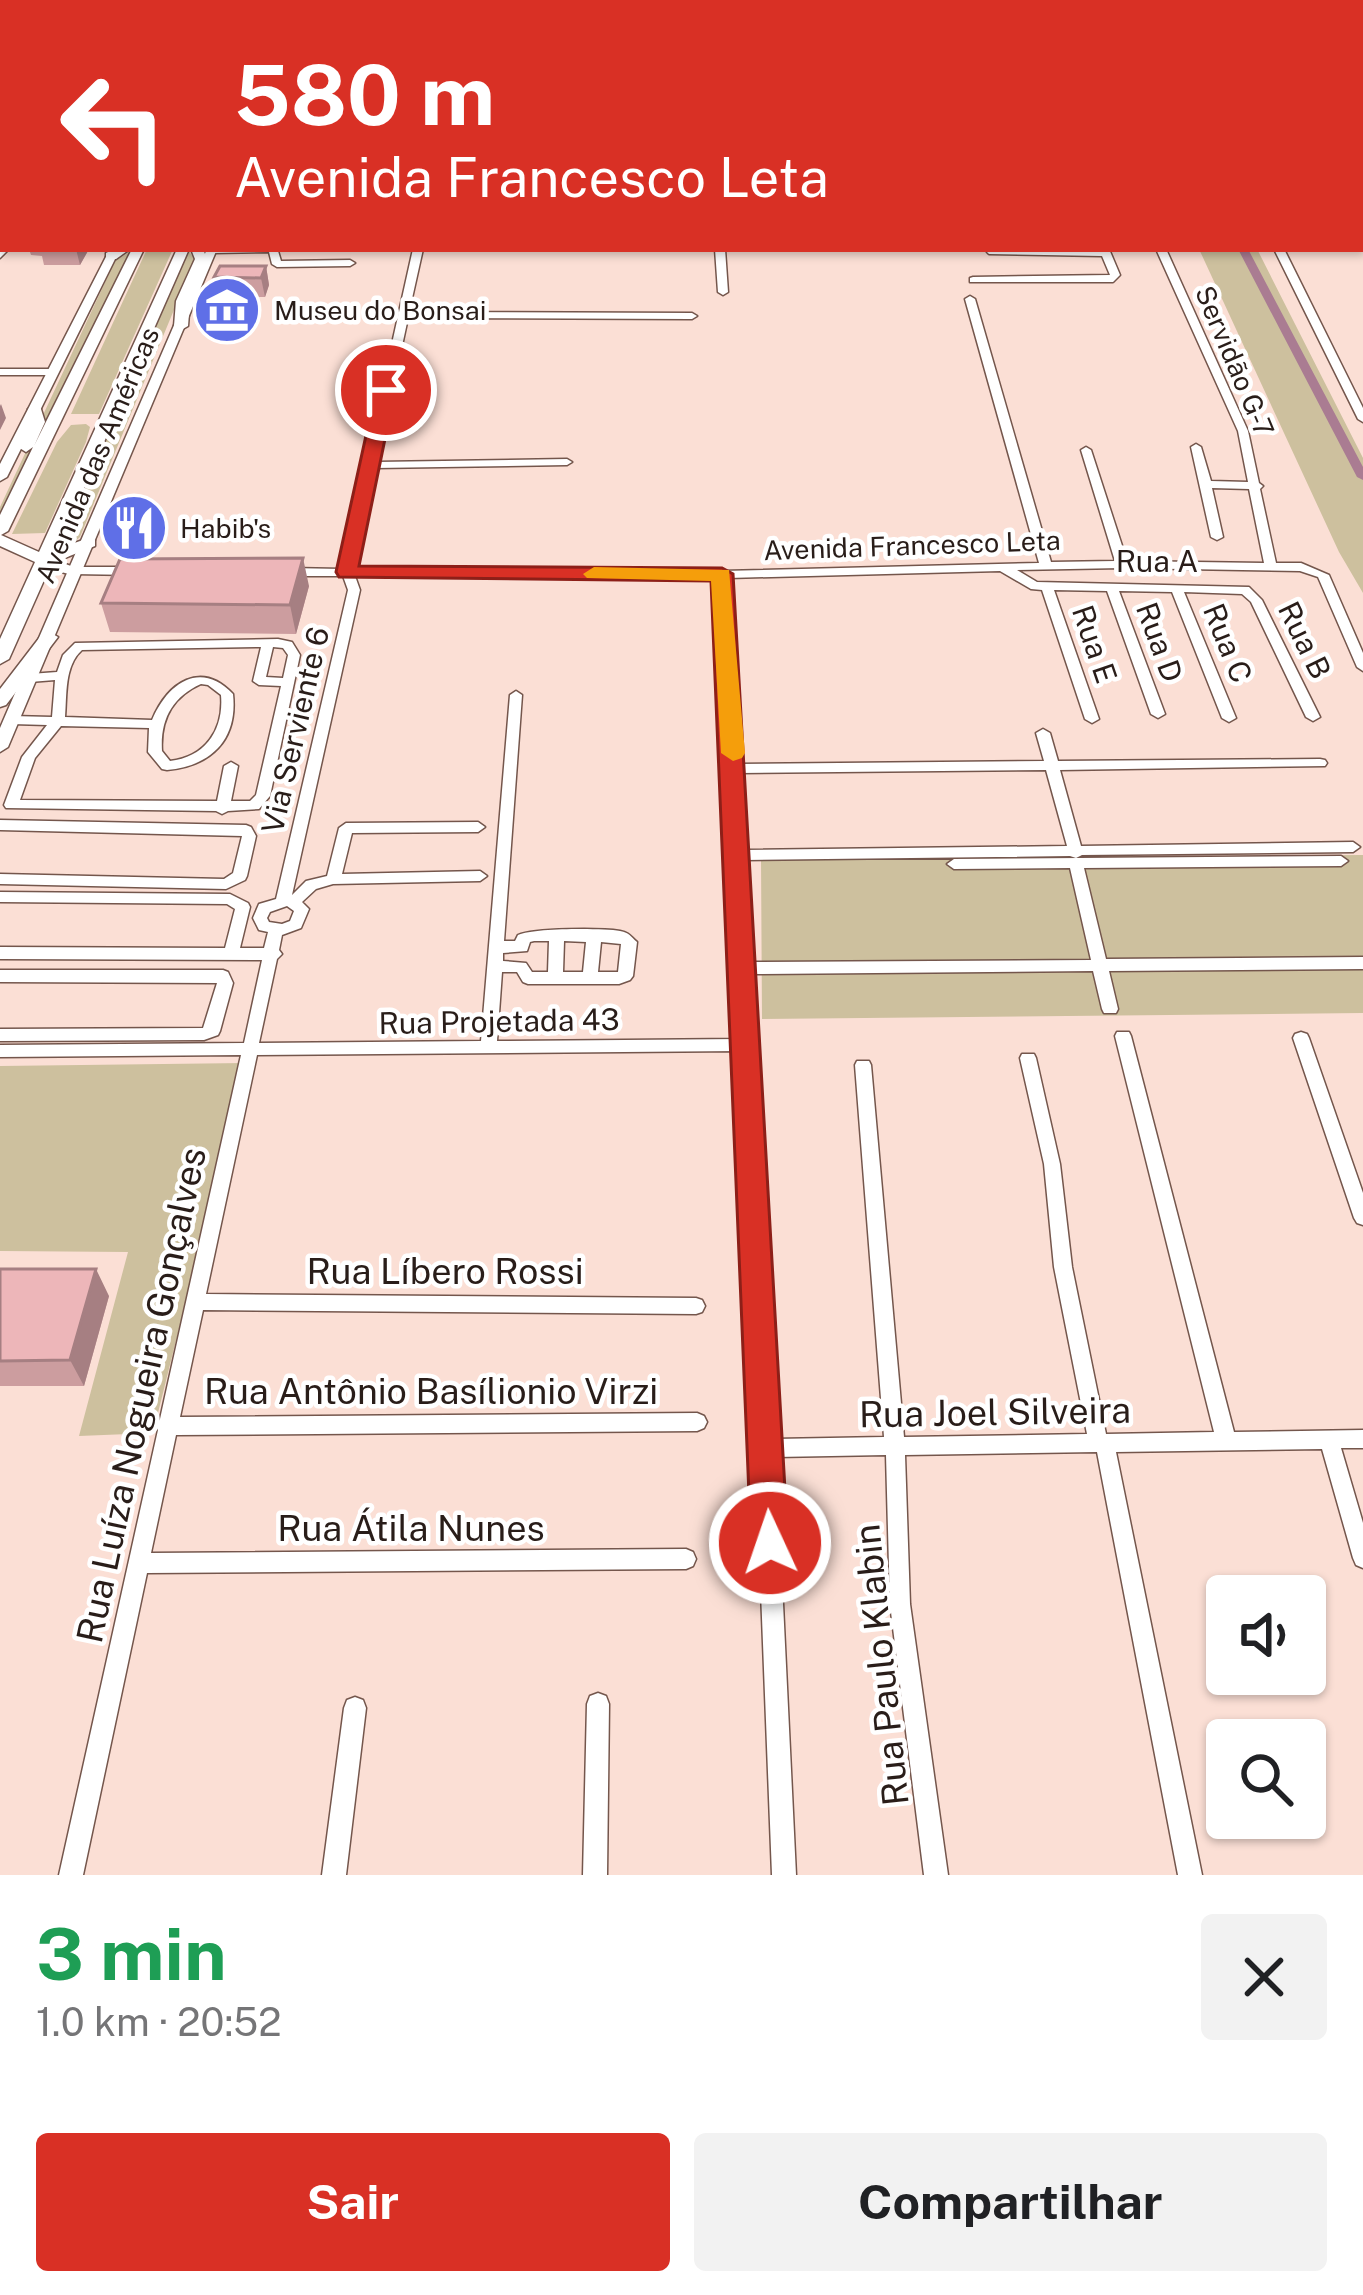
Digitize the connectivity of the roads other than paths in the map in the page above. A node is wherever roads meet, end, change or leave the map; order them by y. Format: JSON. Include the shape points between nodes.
{"nodes":[{"id":1,"x":116,"y":252,"type":"edge"},
{"id":2,"x":137,"y":252,"type":"edge"},
{"id":3,"x":182,"y":252,"type":"edge"},
{"id":4,"x":198,"y":252,"type":"edge"},
{"id":5,"x":211,"y":252,"type":"edge"},
{"id":6,"x":274,"y":252,"type":"edge"},
{"id":7,"x":417,"y":252,"type":"edge"},
{"id":8,"x":716,"y":252,"type":"edge"},
{"id":9,"x":991,"y":252,"type":"edge"},
{"id":10,"x":1105,"y":252,"type":"edge"},
{"id":11,"x":1162,"y":252,"type":"edge"},
{"id":12,"x":1280,"y":252,"type":"edge"},
{"id":13,"x":350,"y":263,"type":"dead end"},
{"id":14,"x":973,"y":280,"type":"dead end"},
{"id":15,"x":999,"y":280,"type":"junction"},
{"id":16,"x":723,"y":292,"type":"dead end"},
{"id":17,"x":970,"y":299,"type":"dead end"},
{"id":18,"x":402,"y":315,"type":"junction"},
{"id":19,"x":692,"y":316,"type":"dead end"},
{"id":20,"x":181,"y":326,"type":"junction"},
{"id":21,"x":0,"y":372,"type":"edge"},
{"id":22,"x":52,"y":372,"type":"junction"},
{"id":23,"x":35,"y":409,"type":"junction"},
{"id":24,"x":1363,"y":419,"type":"edge"},
{"id":25,"x":1196,"y":447,"type":"dead end"},
{"id":26,"x":1086,"y":450,"type":"dead end"},
{"id":27,"x":567,"y":462,"type":"dead end"},
{"id":28,"x":369,"y":465,"type":"junction"},
{"id":29,"x":0,"y":477,"type":"edge"},
{"id":30,"x":1206,"y":484,"type":"junction"},
{"id":31,"x":1257,"y":486,"type":"junction"},
{"id":32,"x":0,"y":500,"type":"edge"},
{"id":33,"x":0,"y":531,"type":"edge"},
{"id":34,"x":1217,"y":538,"type":"dead end"},
{"id":35,"x":0,"y":541,"type":"edge"},
{"id":36,"x":89,"y":543,"type":"junction"},
{"id":37,"x":44,"y":560,"type":"junction"},
{"id":38,"x":1122,"y":564,"type":"junction"},
{"id":39,"x":1046,"y":565,"type":"junction"},
{"id":40,"x":1270,"y":565,"type":"junction"},
{"id":41,"x":1002,"y":567,"type":"junction"},
{"id":42,"x":77,"y":571,"type":"junction"},
{"id":43,"x":159,"y":571,"type":"edge"},
{"id":44,"x":264,"y":572,"type":"edge"},
{"id":45,"x":347,"y":572,"type":"junction"},
{"id":46,"x":722,"y":574,"type":"junction"},
{"id":47,"x":1047,"y":587,"type":"junction"},
{"id":48,"x":1112,"y":588,"type":"junction"},
{"id":49,"x":1177,"y":589,"type":"junction"},
{"id":50,"x":1245,"y":590,"type":"joint"},
{"id":51,"x":49,"y":637,"type":"junction"},
{"id":52,"x":268,"y":643,"type":"junction"},
{"id":53,"x":0,"y":658,"type":"edge"},
{"id":54,"x":1363,"y":667,"type":"edge"},
{"id":55,"x":62,"y":676,"type":"junction"},
{"id":56,"x":30,"y":678,"type":"junction"},
{"id":57,"x":288,"y":682,"type":"junction"},
{"id":58,"x":516,"y":695,"type":"dead end"},
{"id":59,"x":0,"y":701,"type":"edge"},
{"id":60,"x":1158,"y":714,"type":"dead end"},
{"id":61,"x":1313,"y":717,"type":"dead end"},
{"id":62,"x":1228,"y":718,"type":"dead end"},
{"id":63,"x":1092,"y":719,"type":"dead end"},
{"id":64,"x":12,"y":720,"type":"junction"},
{"id":65,"x":58,"y":720,"type":"junction"},
{"id":66,"x":155,"y":724,"type":"junction"},
{"id":67,"x":1043,"y":733,"type":"dead end"},
{"id":68,"x":0,"y":747,"type":"edge"},
{"id":69,"x":1320,"y":763,"type":"dead end"},
{"id":70,"x":231,"y":766,"type":"dead end"},
{"id":71,"x":1052,"y":766,"type":"junction"},
{"id":72,"x":734,"y":769,"type":"junction"},
{"id":73,"x":5,"y":805,"type":"edge"},
{"id":74,"x":222,"y":809,"type":"junction"},
{"id":75,"x":0,"y":825,"type":"edge"},
{"id":76,"x":478,"y":826,"type":"dead end"},
{"id":77,"x":1353,"y":848,"type":"dead end"},
{"id":78,"x":738,"y":855,"type":"junction"},
{"id":79,"x":1076,"y":859,"type":"junction"},
{"id":80,"x":1341,"y":861,"type":"dead end"},
{"id":81,"x":762,"y":863,"type":"dead end"},
{"id":82,"x":480,"y":876,"type":"dead end"},
{"id":83,"x":0,"y":879,"type":"edge"},
{"id":84,"x":333,"y":880,"type":"junction"},
{"id":85,"x":0,"y":897,"type":"edge"},
{"id":86,"x":288,"y":901,"type":"junction"},
{"id":87,"x":276,"y":930,"type":"junction"},
{"id":88,"x":557,"y":936,"type":"junction"},
{"id":89,"x":594,"y":937,"type":"junction"},
{"id":90,"x":496,"y":947,"type":"junction"},
{"id":91,"x":522,"y":947,"type":"junction"},
{"id":92,"x":232,"y":952,"type":"junction"},
{"id":93,"x":0,"y":953,"type":"edge"},
{"id":94,"x":274,"y":954,"type":"junction"},
{"id":95,"x":1363,"y":963,"type":"edge"},
{"id":96,"x":1099,"y":966,"type":"junction"},
{"id":97,"x":495,"y":967,"type":"junction"},
{"id":98,"x":521,"y":967,"type":"junction"},
{"id":99,"x":744,"y":968,"type":"junction"},
{"id":100,"x":0,"y":976,"type":"edge"},
{"id":101,"x":555,"y":978,"type":"junction"},
{"id":102,"x":590,"y":978,"type":"junction"},
{"id":103,"x":1110,"y":1009,"type":"dead end"},
{"id":104,"x":0,"y":1035,"type":"edge"},
{"id":105,"x":1123,"y":1036,"type":"dead end"},
{"id":106,"x":1301,"y":1038,"type":"dead end"},
{"id":107,"x":748,"y":1045,"type":"junction"},
{"id":108,"x":488,"y":1048,"type":"junction"},
{"id":109,"x":0,"y":1051,"type":"edge"},
{"id":110,"x":250,"y":1051,"type":"junction"},
{"id":111,"x":1028,"y":1058,"type":"dead end"},
{"id":112,"x":862,"y":1065,"type":"dead end"},
{"id":113,"x":1363,"y":1218,"type":"edge"},
{"id":114,"x":194,"y":1302,"type":"junction"},
{"id":115,"x":696,"y":1306,"type":"dead end"},
{"id":116,"x":697,"y":1422,"type":"dead end"},
{"id":117,"x":166,"y":1426,"type":"junction"},
{"id":118,"x":1329,"y":1439,"type":"junction"},
{"id":119,"x":1363,"y":1439,"type":"edge"},
{"id":120,"x":1226,"y":1440,"type":"junction"},
{"id":121,"x":1101,"y":1442,"type":"junction"},
{"id":122,"x":766,"y":1448,"type":"junction"},
{"id":123,"x":895,"y":1448,"type":"junction"},
{"id":124,"x":1363,"y":1558,"type":"edge"},
{"id":125,"x":686,"y":1559,"type":"dead end"},
{"id":126,"x":137,"y":1563,"type":"junction"},
{"id":127,"x":598,"y":1704,"type":"dead end"},
{"id":128,"x":355,"y":1708,"type":"dead end"},
{"id":129,"x":71,"y":1875,"type":"edge"},
{"id":130,"x":334,"y":1875,"type":"edge"},
{"id":131,"x":595,"y":1875,"type":"edge"},
{"id":132,"x":784,"y":1875,"type":"edge"},
{"id":133,"x":936,"y":1875,"type":"edge"},
{"id":134,"x":1190,"y":1875,"type":"edge"}],
"edges":[{"from":1,"to":22,"type":"main road"},
{"from":2,"to":33,"type":"highway","name":"Avenida das Américas"},
{"from":3,"to":37,"type":"highway","name":"Avenida das Américas"},
{"from":4,"to":20,"type":"highway"},
{"from":5,"to":20,"type":"main road","name":"Avenida das Américas"},
{"from":6,"to":13,"type":"street","via":[[281,264]]},
{"from":7,"to":18,"type":"street","name":"Via Serviente 6"},
{"from":8,"to":16,"type":"street"},
{"from":9,"to":15,"type":"street"},
{"from":10,"to":15,"type":"street","via":[[1113,279]]},
{"from":11,"to":31,"type":"street","name":"Servidão G-7","via":[[1243,431]]},
{"from":12,"to":24,"type":"street"},
{"from":14,"to":15,"type":"street"},
{"from":17,"to":39,"type":"street"},
{"from":18,"to":19,"type":"street"},
{"from":18,"to":28,"type":"street","name":"Via Serviente 6"},
{"from":20,"to":36,"type":"main road","name":"Avenida das Américas"},
{"from":21,"to":22,"type":"street"},
{"from":22,"to":23,"type":"main road"},
{"from":23,"to":29,"type":"main road"},
{"from":23,"to":32,"type":"highway","via":[[38,422]]},
{"from":25,"to":30,"type":"street"},
{"from":26,"to":38,"type":"street"},
{"from":27,"to":28,"type":"street"},
{"from":28,"to":45,"type":"street","name":"Via Serviente 6"},
{"from":30,"to":31,"type":"street"},
{"from":30,"to":34,"type":"street"},
{"from":31,"to":40,"type":"street","name":"Servidão G-7"},
{"from":35,"to":37,"type":"highway"},
{"from":36,"to":37,"type":"highway"},
{"from":36,"to":42,"type":"main road","name":"Avenida das Américas"},
{"from":37,"to":42,"type":"highway"},
{"from":37,"to":53,"type":"highway","name":"Avenida das Américas"},
{"from":38,"to":39,"type":"street","name":"Avenida Francesco Leta"},
{"from":38,"to":40,"type":"street","name":"Avenida Francesco Leta"},
{"from":39,"to":41,"type":"street","name":"Avenida Francesco Leta"},
{"from":40,"to":54,"type":"street","name":"Avenida Francesco Leta","via":[[1317,570]]},
{"from":41,"to":46,"type":"street","name":"Avenida Francesco Leta"},
{"from":41,"to":47,"type":"street","name":"Rua A","via":[[1023,583]]},
{"from":42,"to":43,"type":"street"},
{"from":42,"to":51,"type":"main road","name":"Avenida das Américas"},
{"from":44,"to":45,"type":"street","name":"Avenida Francesco Leta"},
{"from":45,"to":46,"type":"street","name":"Avenida Francesco Leta"},
{"from":45,"to":86,"type":"street","name":"Via Serviente 6","via":[[354,590]]},
{"from":46,"to":72,"type":"street"},
{"from":47,"to":48,"type":"street","name":"Rua A"},
{"from":47,"to":63,"type":"street","name":"Rua E"},
{"from":48,"to":49,"type":"street","name":"Rua A"},
{"from":48,"to":60,"type":"street","name":"Rua D"},
{"from":49,"to":50,"type":"street","name":"Rua A"},
{"from":49,"to":62,"type":"street","name":"Rua C"},
{"from":50,"to":61,"type":"street","name":"Rua B"},
{"from":51,"to":56,"type":"main road","name":"Avenida das Américas"},
{"from":51,"to":59,"type":"highway"},
{"from":52,"to":55,"type":"street","via":[[88,644],[73,650]]},
{"from":52,"to":57,"type":"street","via":[[293,649]]},
{"from":52,"to":57,"type":"street","via":[[259,681]]},
{"from":55,"to":56,"type":"street"},
{"from":55,"to":65,"type":"street"},
{"from":56,"to":64,"type":"main road","name":"Avenida das Américas"},
{"from":57,"to":74,"type":"street","via":[[263,796],[254,806]]},
{"from":58,"to":90,"type":"street"},
{"from":64,"to":65,"type":"street"},
{"from":64,"to":68,"type":"main road","name":"Avenida das Américas"},
{"from":65,"to":66,"type":"street"},
{"from":65,"to":73,"type":"street"},
{"from":66,"to":66,"type":"street","via":[[160,762],[188,764],[222,734],[227,694],[212,681],[189,683]]},
{"from":67,"to":71,"type":"street"},
{"from":69,"to":71,"type":"street"},
{"from":70,"to":74,"type":"street"},
{"from":71,"to":72,"type":"street"},
{"from":71,"to":79,"type":"street"},
{"from":72,"to":78,"type":"street"},
{"from":73,"to":74,"type":"street"},
{"from":75,"to":83,"type":"street","via":[[249,836],[233,883]]},
{"from":76,"to":84,"type":"street","via":[[346,827]]},
{"from":77,"to":79,"type":"street"},
{"from":78,"to":79,"type":"street"},
{"from":78,"to":99,"type":"street"},
{"from":79,"to":80,"type":"street"},
{"from":79,"to":81,"type":"street"},
{"from":79,"to":96,"type":"street"},
{"from":82,"to":84,"type":"street"},
{"from":84,"to":86,"type":"street"},
{"from":85,"to":92,"type":"street","via":[[230,899],[243,907]]},
{"from":86,"to":87,"type":"street","via":[[302,909],[301,919]]},
{"from":86,"to":87,"type":"street","name":"Via Serviente 6","via":[[261,913],[264,926]]},
{"from":87,"to":94,"type":"street","name":"Rua Luíza Nogueira Gonçalves"},
{"from":88,"to":89,"type":"street"},
{"from":88,"to":91,"type":"street","via":[[527,936]]},
{"from":88,"to":101,"type":"street"},
{"from":89,"to":102,"type":"street"},
{"from":89,"to":102,"type":"street","via":[[629,942],[625,976]]},
{"from":90,"to":91,"type":"street"},
{"from":90,"to":97,"type":"street"},
{"from":91,"to":98,"type":"street"},
{"from":92,"to":93,"type":"street"},
{"from":92,"to":94,"type":"street"},
{"from":94,"to":110,"type":"street","name":"Rua Luíza Nogueira Gonçalves"},
{"from":95,"to":96,"type":"street"},
{"from":96,"to":99,"type":"street"},
{"from":96,"to":103,"type":"street"},
{"from":97,"to":98,"type":"street"},
{"from":97,"to":108,"type":"street"},
{"from":98,"to":101,"type":"street","via":[[528,978]]},
{"from":99,"to":107,"type":"street"},
{"from":100,"to":104,"type":"street","via":[[223,976],[225,983],[212,1031],[204,1034]]},
{"from":101,"to":102,"type":"street"},
{"from":105,"to":120,"type":"street"},
{"from":106,"to":113,"type":"street"},
{"from":107,"to":108,"type":"street","name":"Rua Projetada 43"},
{"from":107,"to":122,"type":"street"},
{"from":108,"to":110,"type":"street","name":"Rua Projetada 43"},
{"from":109,"to":110,"type":"street","name":"Rua Projetada 43"},
{"from":110,"to":114,"type":"street","name":"Rua Luíza Nogueira Gonçalves"},
{"from":111,"to":121,"type":"street"},
{"from":112,"to":123,"type":"street","name":"Rua Paulo Klabin"},
{"from":114,"to":115,"type":"street","name":"Rua Líbero Rossi"},
{"from":114,"to":117,"type":"street","name":"Rua Luíza Nogueira Gonçalves"},
{"from":116,"to":117,"type":"street","name":"Rua Antônio Basílionio Virzi"},
{"from":117,"to":126,"type":"street","name":"Rua Luíza Nogueira Gonçalves"},
{"from":118,"to":119,"type":"street","name":"Rua Joel Silveira"},
{"from":118,"to":120,"type":"street","name":"Rua Joel Silveira"},
{"from":118,"to":124,"type":"street"},
{"from":120,"to":121,"type":"street","name":"Rua Joel Silveira"},
{"from":121,"to":123,"type":"street","name":"Rua Joel Silveira"},
{"from":121,"to":134,"type":"street"},
{"from":122,"to":123,"type":"street","name":"Rua Joel Silveira"},
{"from":122,"to":132,"type":"street"},
{"from":123,"to":133,"type":"street","name":"Rua Paulo Klabin","via":[[900,1604]]},
{"from":125,"to":126,"type":"street","name":"Rua Átila Nunes"},
{"from":126,"to":129,"type":"street","name":"Rua Luíza Nogueira Gonçalves"},
{"from":127,"to":131,"type":"street"},
{"from":128,"to":130,"type":"street"}]}
